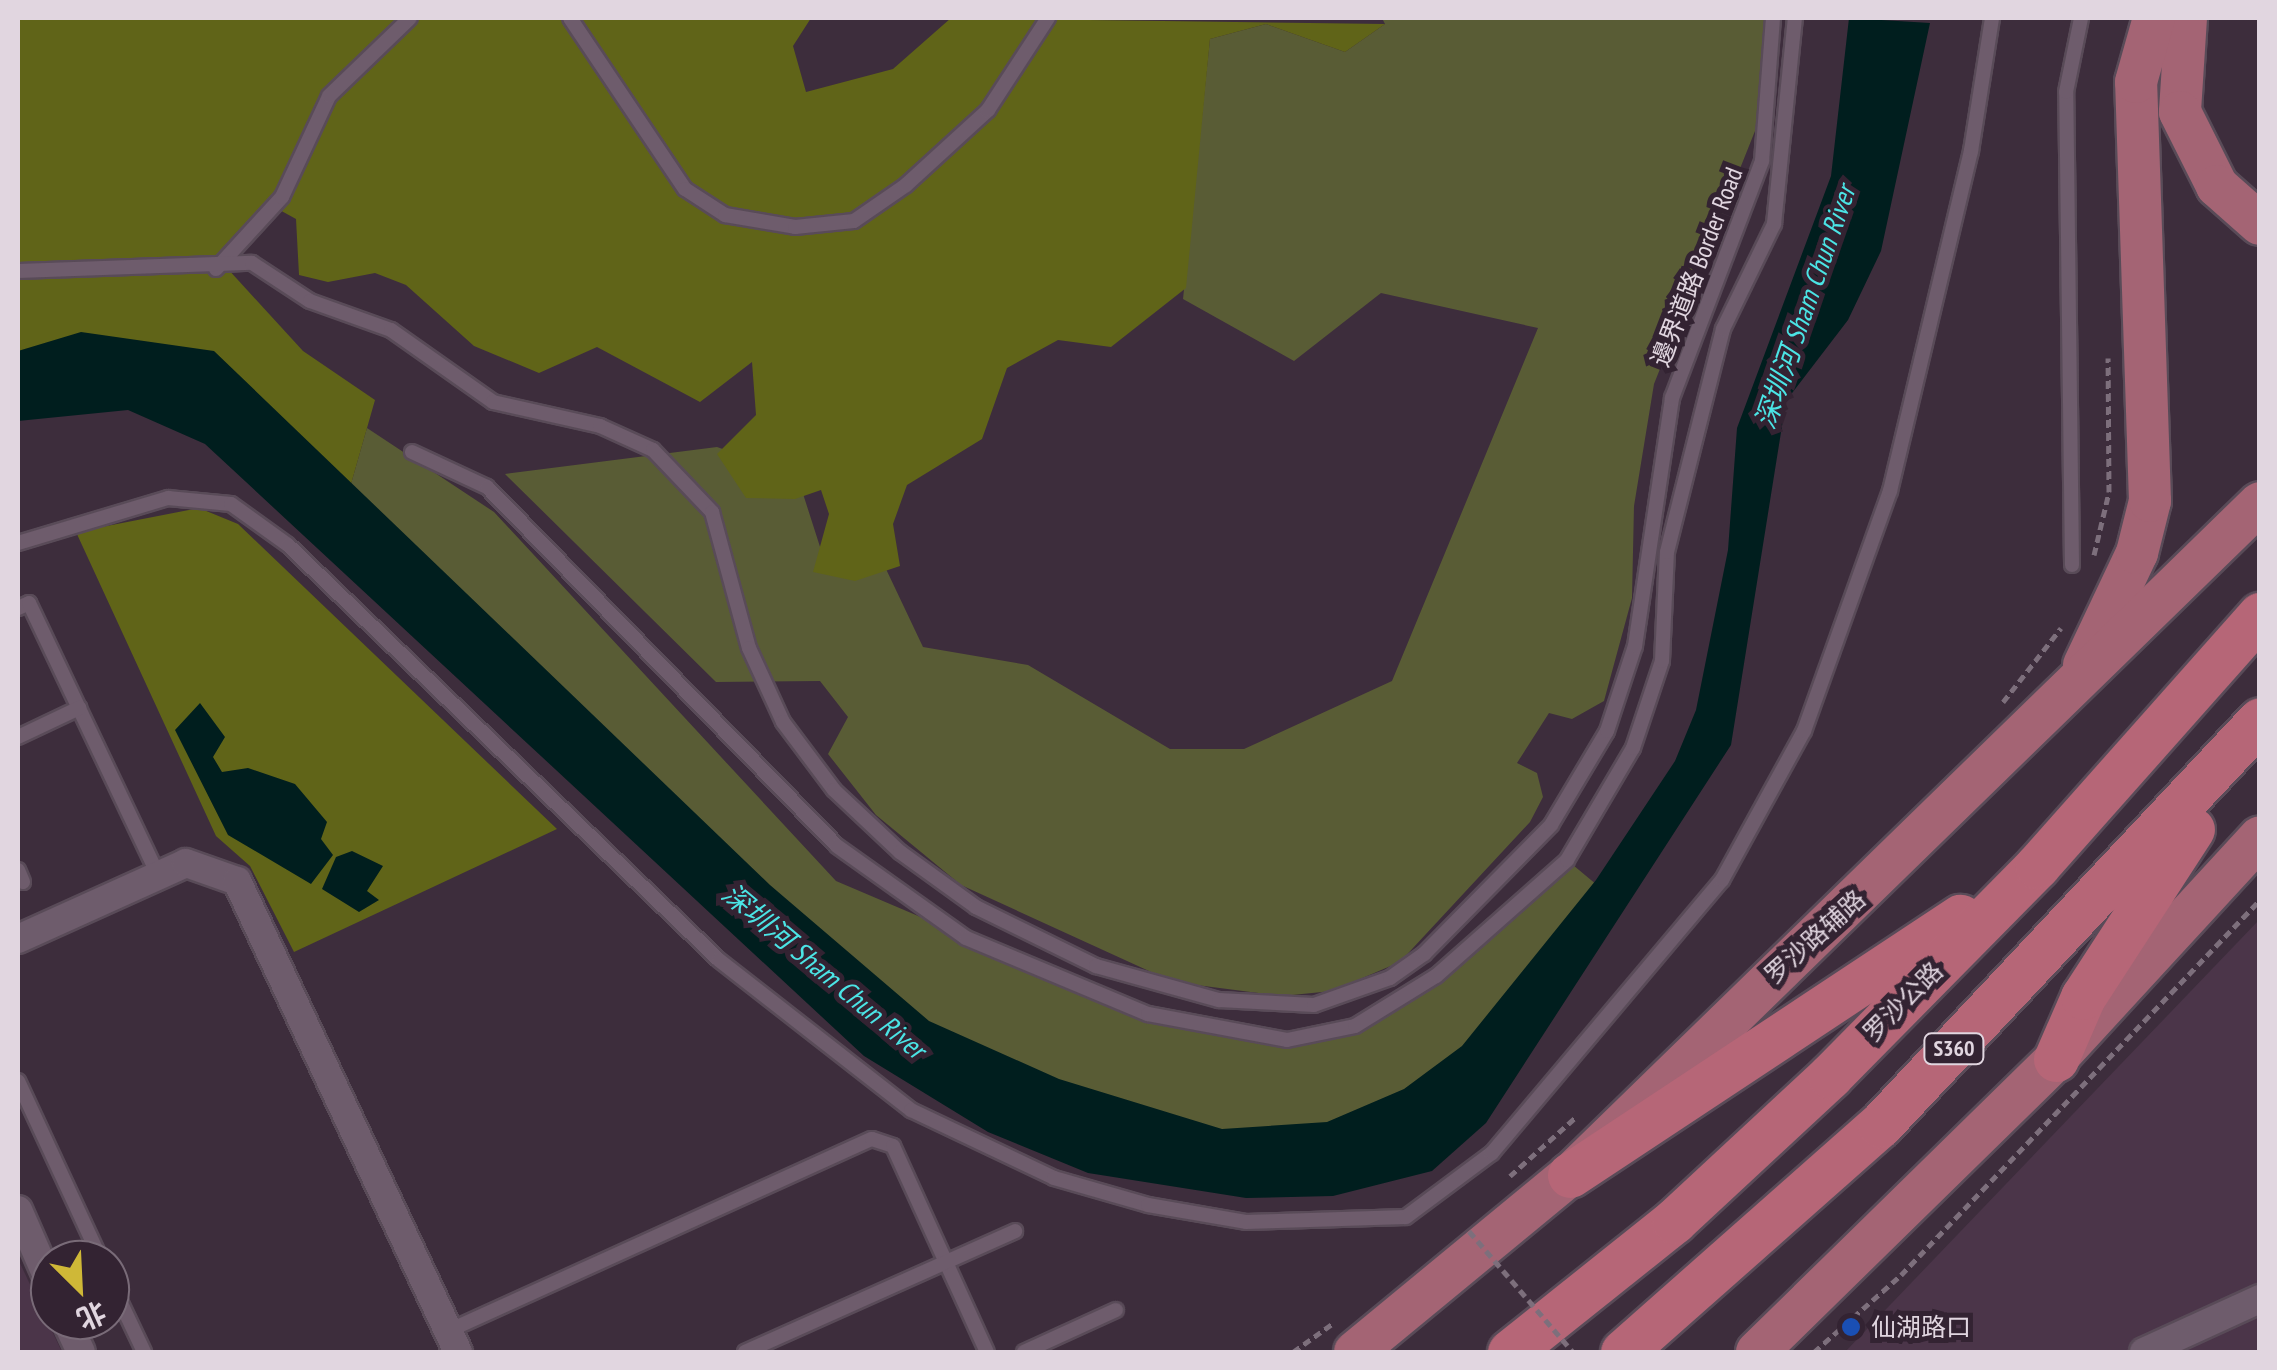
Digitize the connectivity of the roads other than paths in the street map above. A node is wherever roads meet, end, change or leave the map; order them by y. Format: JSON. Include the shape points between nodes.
{"nodes":[{"id":1,"x":410,"y":18,"type":"edge"},
{"id":2,"x":570,"y":18,"type":"edge"},
{"id":3,"x":1048,"y":18,"type":"edge"},
{"id":4,"x":1773,"y":18,"type":"edge"},
{"id":5,"x":1795,"y":18,"type":"edge"},
{"id":6,"x":1992,"y":18,"type":"edge"},
{"id":7,"x":2081,"y":18,"type":"edge"},
{"id":8,"x":2154,"y":18,"type":"edge"},
{"id":9,"x":2186,"y":18,"type":"edge"},
{"id":10,"x":2260,"y":224,"type":"edge"},
{"id":11,"x":216,"y":269,"type":"junction"},
{"id":12,"x":18,"y":271,"type":"edge"},
{"id":13,"x":412,"y":452,"type":"dead end"},
{"id":14,"x":2260,"y":503,"type":"edge"},
{"id":15,"x":18,"y":542,"type":"edge"},
{"id":16,"x":2072,"y":564,"type":"dead end"},
{"id":17,"x":18,"y":608,"type":"edge"},
{"id":18,"x":2260,"y":615,"type":"edge"},
{"id":19,"x":2066,"y":701,"type":"junction"},
{"id":20,"x":78,"y":708,"type":"junction"},
{"id":21,"x":2260,"y":722,"type":"edge"},
{"id":22,"x":18,"y":737,"type":"edge"},
{"id":23,"x":2260,"y":838,"type":"edge"},
{"id":24,"x":2037,"y":866,"type":"junction"},
{"id":25,"x":157,"y":872,"type":"junction"},
{"id":26,"x":18,"y":940,"type":"edge"},
{"id":27,"x":2056,"y":1059,"type":"junction"},
{"id":28,"x":18,"y":1081,"type":"edge"},
{"id":29,"x":1570,"y":1175,"type":"junction"},
{"id":30,"x":18,"y":1210,"type":"edge"},
{"id":31,"x":1015,"y":1231,"type":"dead end"},
{"id":32,"x":31,"y":1240,"type":"edge"},
{"id":33,"x":92,"y":1240,"type":"edge"},
{"id":34,"x":946,"y":1262,"type":"junction"},
{"id":35,"x":2260,"y":1299,"type":"edge"},
{"id":36,"x":1116,"y":1310,"type":"dead end"},
{"id":37,"x":130,"y":1322,"type":"edge"},
{"id":38,"x":1348,"y":1335,"type":"edge"},
{"id":39,"x":453,"y":1342,"type":"edge"},
{"id":40,"x":144,"y":1352,"type":"edge"},
{"id":41,"x":745,"y":1352,"type":"edge"},
{"id":42,"x":987,"y":1352,"type":"edge"},
{"id":43,"x":1024,"y":1352,"type":"edge"},
{"id":44,"x":1510,"y":1352,"type":"edge"},
{"id":45,"x":1623,"y":1352,"type":"edge"},
{"id":46,"x":1756,"y":1352,"type":"edge"},
{"id":47,"x":2144,"y":1352,"type":"edge"}],
"edges":[{"from":1,"to":11,"type":"lane","via":[[329,96],[282,197]]},
{"from":2,"to":3,"type":"lane","via":[[685,189],[725,216],[796,228],[854,221],[906,185],[988,110]]},
{"from":4,"to":11,"type":"lane","name":"邊界道路 Border Road","via":[[1762,161],[1675,388],[1636,646],[1617,707],[1550,825],[1390,978],[1292,1007],[1142,982],[976,907],[834,790],[770,698],[722,534],[670,462],[611,430],[493,402],[392,330],[310,301],[252,263]]},
{"from":5,"to":13,"type":"lane","via":[[1774,224],[1723,330],[1668,552],[1662,660],[1633,748],[1566,860],[1436,976],[1355,1026],[1287,1040],[1148,1014],[966,938],[837,846],[487,487]]},
{"from":6,"to":15,"type":"lane","via":[[1971,151],[1890,491],[1804,731],[1722,880],[1492,1153],[1406,1217],[1246,1222],[1148,1205],[1054,1178],[912,1110],[719,960],[288,545],[231,504],[168,498]]},
{"from":7,"to":16,"type":"lane","via":[[2066,92]]},
{"from":8,"to":19,"type":"main road","via":[[2136,82],[2150,501],[2137,553]]},
{"from":9,"to":10,"type":"main road","via":[[2180,112],[2217,186]]},
{"from":11,"to":12,"type":"lane","via":[[146,261]]},
{"from":14,"to":19,"type":"main road","name":"罗沙路辅路"},
{"from":17,"to":20,"type":"lane","via":[[29,603]]},
{"from":18,"to":24,"type":"highway","name":"罗沙公路","number":"S360"},
{"from":19,"to":29,"type":"main road","name":"罗沙路辅路"},
{"from":20,"to":22,"type":"lane"},
{"from":20,"to":25,"type":"lane"},
{"from":21,"to":27,"type":"highway","via":[[2083,996]]},
{"from":21,"to":45,"type":"highway","number":"S360","via":[[1880,1125]]},
{"from":23,"to":27,"type":"main road"},
{"from":24,"to":29,"type":"highway"},
{"from":24,"to":44,"type":"highway","name":"罗沙公路","number":"S360","via":[[1674,1221]]},
{"from":25,"to":26,"type":"street"},
{"from":25,"to":39,"type":"street","via":[[186,863],[237,881]]},
{"from":27,"to":46,"type":"main road"},
{"from":28,"to":33,"type":"lane"},
{"from":29,"to":38,"type":"main road","name":"罗沙路辅路"},
{"from":30,"to":32,"type":"street"},
{"from":31,"to":34,"type":"lane"},
{"from":34,"to":39,"type":"lane","via":[[894,1146],[872,1139]]},
{"from":34,"to":41,"type":"lane"},
{"from":34,"to":42,"type":"lane"},
{"from":35,"to":47,"type":"street"},
{"from":36,"to":43,"type":"lane"},
{"from":37,"to":40,"type":"lane"}]}
